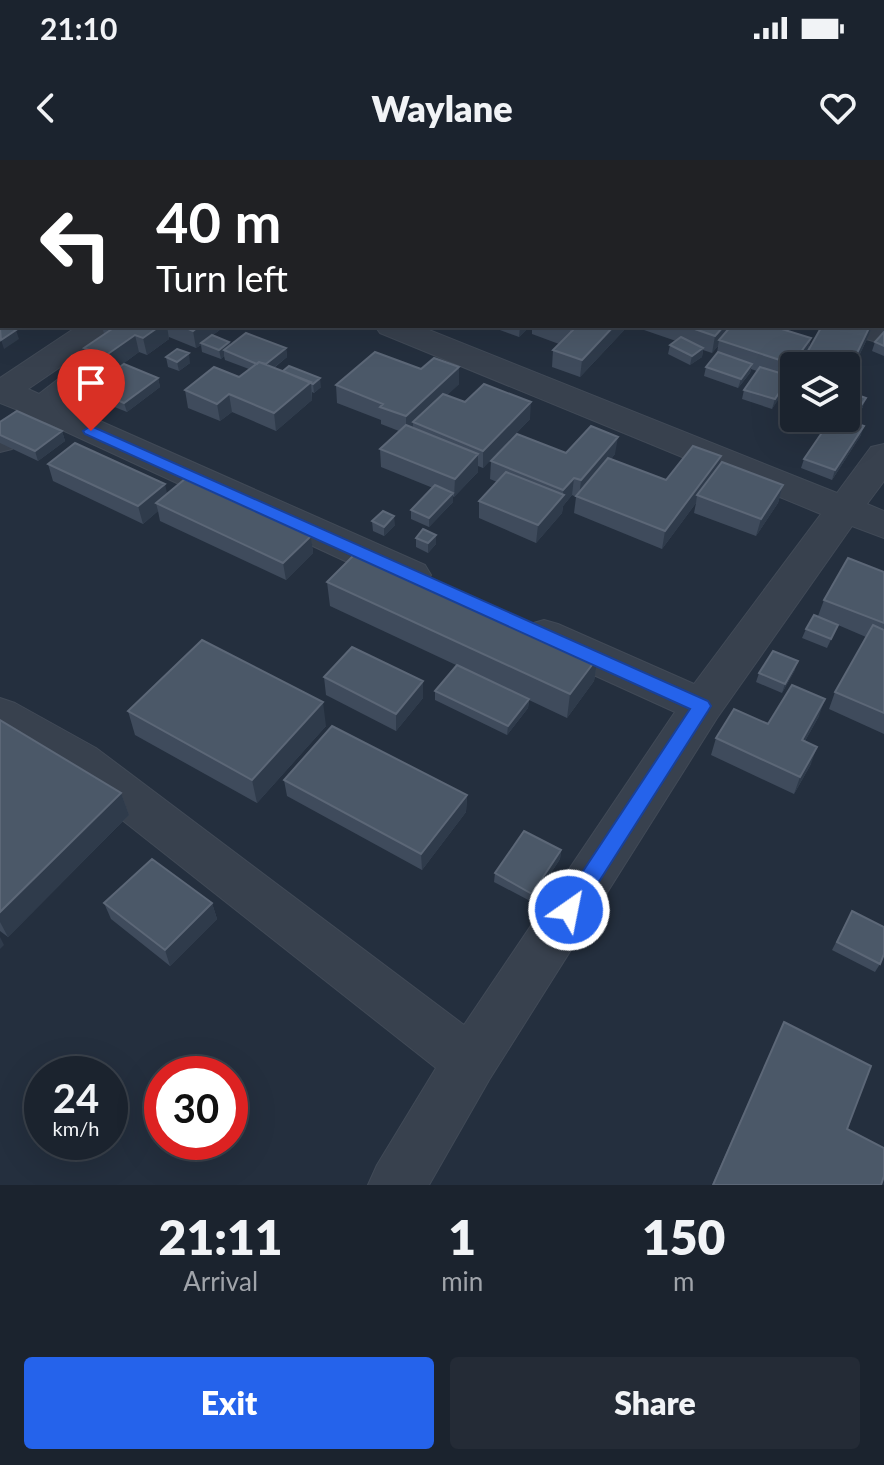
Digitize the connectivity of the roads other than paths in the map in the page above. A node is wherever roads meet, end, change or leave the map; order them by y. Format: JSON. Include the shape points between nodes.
{"nodes":[{"id":1,"x":96,"y":328,"type":"edge"},
{"id":2,"x":144,"y":328,"type":"edge"},
{"id":3,"x":396,"y":328,"type":"edge"},
{"id":4,"x":863,"y":328,"type":"edge"},
{"id":5,"x":884,"y":334,"type":"edge"},
{"id":6,"x":1,"y":391,"type":"edge"},
{"id":7,"x":0,"y":441,"type":"edge"},
{"id":8,"x":884,"y":455,"type":"edge"},
{"id":9,"x":842,"y":509,"type":"junction"},
{"id":10,"x":884,"y":525,"type":"edge"},
{"id":11,"x":440,"y":588,"type":"edge"},
{"id":12,"x":513,"y":621,"type":"edge"},
{"id":13,"x":702,"y":706,"type":"junction"},
{"id":14,"x":0,"y":715,"type":"edge"},
{"id":15,"x":470,"y":1062,"type":"junction"},
{"id":16,"x":397,"y":1185,"type":"edge"}],
"edges":[{"from":1,"to":6,"type":"street"},
{"from":2,"to":7,"type":"street"},
{"from":3,"to":9,"type":"street"},
{"from":4,"to":5,"type":"street"},
{"from":6,"to":11,"type":"street"},
{"from":8,"to":9,"type":"street"},
{"from":9,"to":10,"type":"street"},
{"from":9,"to":13,"type":"street"},
{"from":12,"to":13,"type":"street"},
{"from":13,"to":15,"type":"street"},
{"from":14,"to":15,"type":"street","via":[[80,761]]},
{"from":15,"to":16,"type":"street"}]}
